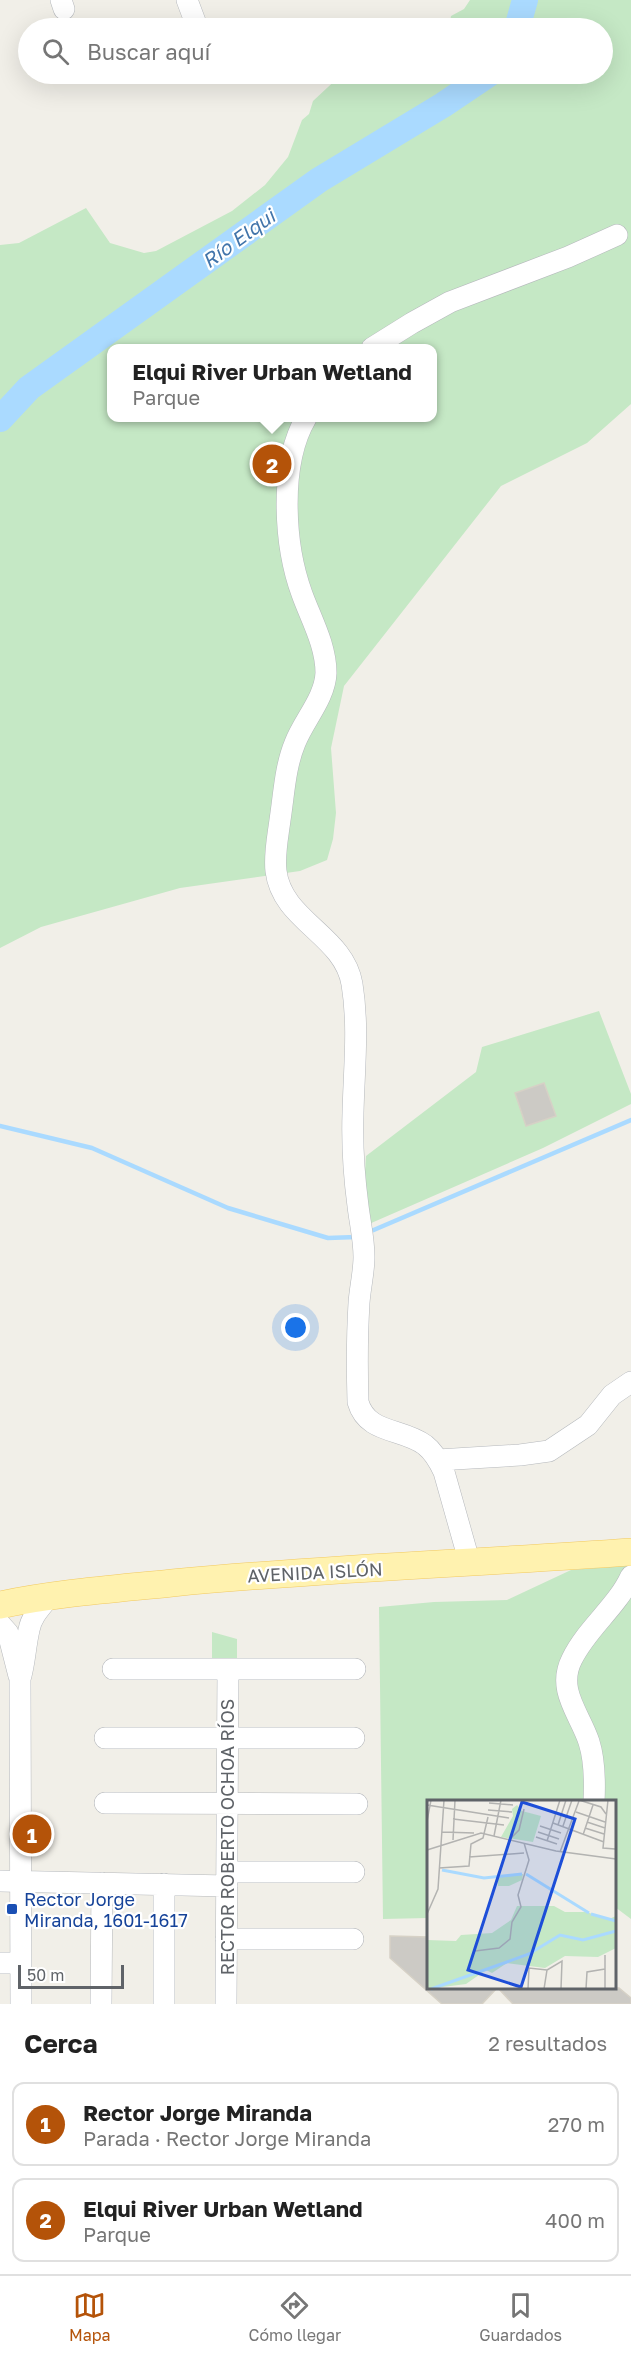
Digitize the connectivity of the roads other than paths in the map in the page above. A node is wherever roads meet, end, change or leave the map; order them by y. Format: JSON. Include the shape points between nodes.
{"nodes":[{"id":1,"x":187,"y":0,"type":"edge"},
{"id":2,"x":194,"y":18,"type":"edge"},
{"id":3,"x":616,"y":235,"type":"dead end"},
{"id":4,"x":378,"y":344,"type":"edge"},
{"id":5,"x":304,"y":422,"type":"edge"},
{"id":6,"x":631,"y":1382,"type":"edge"},
{"id":7,"x":438,"y":1460,"type":"junction"},
{"id":8,"x":631,"y":1552,"type":"edge"},
{"id":9,"x":470,"y":1564,"type":"junction"},
{"id":10,"x":631,"y":1576,"type":"edge"},
{"id":11,"x":49,"y":1597,"type":"junction"},
{"id":12,"x":0,"y":1605,"type":"edge"},
{"id":13,"x":0,"y":1624,"type":"edge"},
{"id":14,"x":113,"y":1669,"type":"dead end"},
{"id":15,"x":228,"y":1669,"type":"junction"},
{"id":16,"x":354,"y":1669,"type":"dead end"},
{"id":17,"x":20,"y":1679,"type":"junction"},
{"id":18,"x":105,"y":1738,"type":"dead end"},
{"id":19,"x":227,"y":1738,"type":"junction"},
{"id":20,"x":354,"y":1738,"type":"dead end"},
{"id":21,"x":594,"y":1800,"type":"edge"},
{"id":22,"x":105,"y":1803,"type":"dead end"},
{"id":23,"x":227,"y":1803,"type":"junction"},
{"id":24,"x":357,"y":1804,"type":"dead end"},
{"id":25,"x":354,"y":1872,"type":"dead end"},
{"id":26,"x":227,"y":1879,"type":"junction"},
{"id":27,"x":0,"y":1881,"type":"edge"},
{"id":28,"x":22,"y":1881,"type":"junction"},
{"id":29,"x":102,"y":1883,"type":"junction"},
{"id":30,"x":164,"y":1884,"type":"junction"},
{"id":31,"x":226,"y":1939,"type":"junction"},
{"id":32,"x":352,"y":1939,"type":"dead end"},
{"id":33,"x":0,"y":1963,"type":"edge"},
{"id":34,"x":21,"y":1963,"type":"junction"},
{"id":35,"x":21,"y":2004,"type":"edge"},
{"id":36,"x":101,"y":2004,"type":"edge"},
{"id":37,"x":164,"y":2004,"type":"edge"},
{"id":38,"x":226,"y":2004,"type":"edge"}],
"edges":[{"from":1,"to":2,"type":"street"},
{"from":3,"to":4,"type":"street","via":[[450,302]]},
{"from":5,"to":7,"type":"street","via":[[290,464],[292,558],[318,635],[326,674],[291,755],[275,864],[286,901],[337,950],[350,974],[356,1025],[354,1156],[364,1261],[357,1353],[360,1408],[372,1423],[418,1440]]},
{"from":6,"to":7,"type":"street","via":[[612,1395],[588,1425],[549,1450]]},
{"from":7,"to":9,"type":"street"},
{"from":8,"to":9,"type":"main road","name":"AVENIDA ISLÓN"},
{"from":9,"to":11,"type":"main road","name":"AVENIDA ISLÓN","via":[[245,1575]]},
{"from":10,"to":21,"type":"street","via":[[625,1590],[571,1660],[566,1686],[574,1713],[589,1741]]},
{"from":11,"to":12,"type":"main road","name":"AVENIDA ISLÓN"},
{"from":11,"to":17,"type":"street","via":[[29,1629]]},
{"from":13,"to":17,"type":"street","via":[[8,1633]]},
{"from":14,"to":15,"type":"street"},
{"from":15,"to":16,"type":"street"},
{"from":15,"to":19,"type":"street","name":"RECTOR ROBERTO OCHOA RÍOS"},
{"from":17,"to":28,"type":"street"},
{"from":18,"to":19,"type":"street"},
{"from":19,"to":20,"type":"street"},
{"from":19,"to":23,"type":"street","name":"RECTOR ROBERTO OCHOA RÍOS"},
{"from":22,"to":23,"type":"street"},
{"from":23,"to":24,"type":"street"},
{"from":23,"to":26,"type":"street","name":"RECTOR ROBERTO OCHOA RÍOS"},
{"from":25,"to":26,"type":"street"},
{"from":26,"to":30,"type":"street"},
{"from":26,"to":31,"type":"street","name":"RECTOR ROBERTO OCHOA RÍOS"},
{"from":27,"to":28,"type":"street"},
{"from":28,"to":29,"type":"street"},
{"from":28,"to":34,"type":"street"},
{"from":29,"to":30,"type":"street"},
{"from":29,"to":36,"type":"street"},
{"from":30,"to":37,"type":"street"},
{"from":31,"to":32,"type":"street"},
{"from":31,"to":38,"type":"street","name":"RECTOR ROBERTO OCHOA RÍOS"},
{"from":33,"to":34,"type":"street"},
{"from":34,"to":35,"type":"street"}]}
